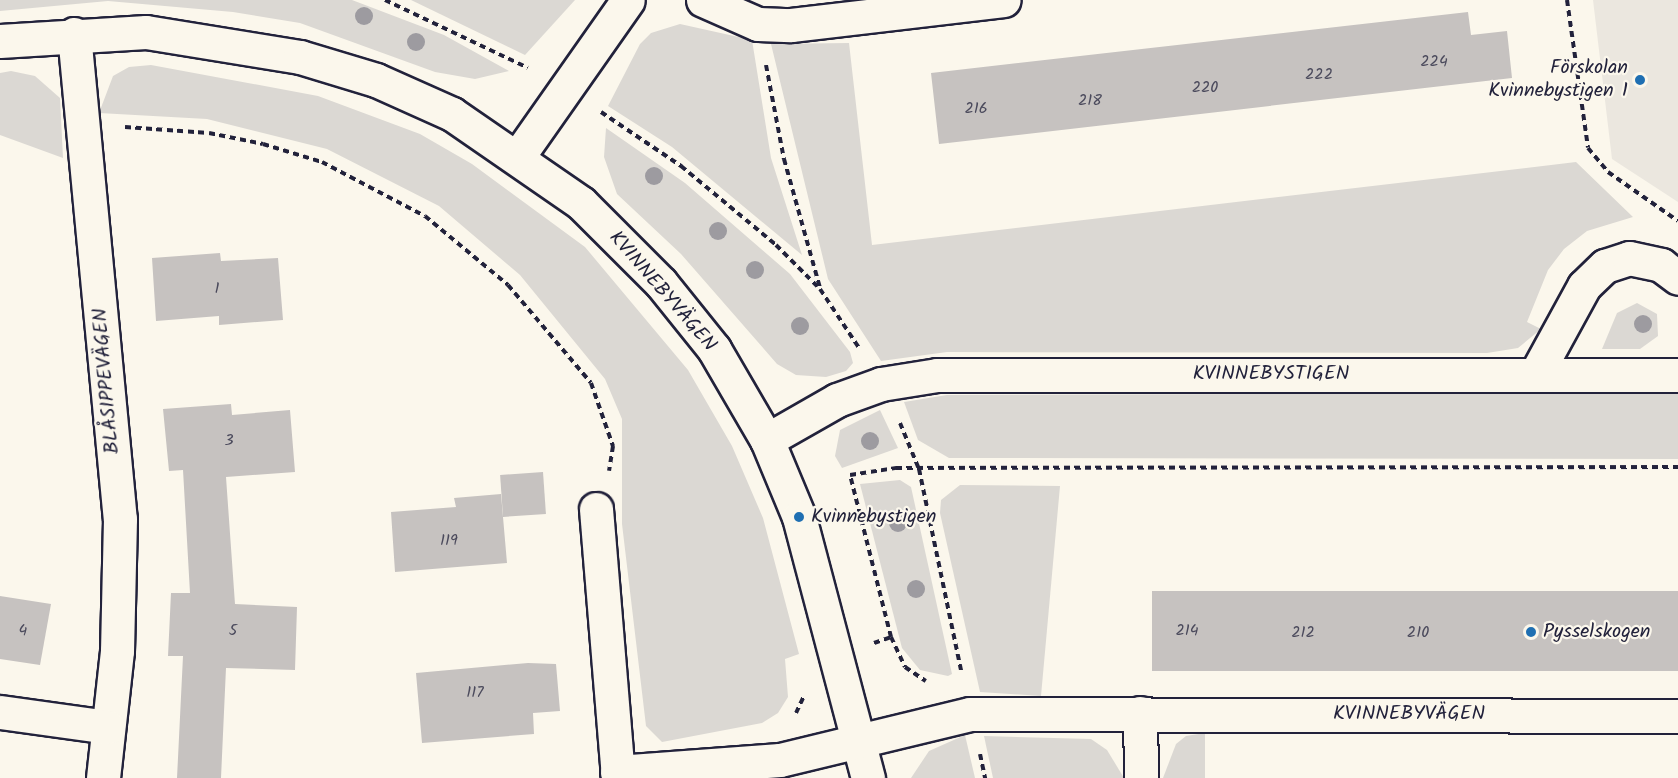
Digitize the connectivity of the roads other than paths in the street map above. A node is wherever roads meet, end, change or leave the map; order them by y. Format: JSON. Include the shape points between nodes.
{"nodes":[{"id":1,"x":628,"y":0,"type":"edge"},
{"id":2,"x":703,"y":0,"type":"edge"},
{"id":3,"x":1004,"y":0,"type":"edge"},
{"id":4,"x":74,"y":34,"type":"junction"},
{"id":5,"x":0,"y":41,"type":"edge"},
{"id":6,"x":519,"y":155,"type":"junction"},
{"id":7,"x":1678,"y":278,"type":"edge"},
{"id":8,"x":1537,"y":372,"type":"junction"},
{"id":9,"x":1678,"y":375,"type":"edge"},
{"id":10,"x":767,"y":440,"type":"junction"},
{"id":11,"x":596,"y":509,"type":"road end"},
{"id":12,"x":0,"y":712,"type":"edge"},
{"id":13,"x":1140,"y":713,"type":"junction"},
{"id":14,"x":1678,"y":716,"type":"edge"},
{"id":15,"x":108,"y":727,"type":"junction"},
{"id":16,"x":859,"y":740,"type":"junction"},
{"id":17,"x":618,"y":775,"type":"edge"},
{"id":18,"x":103,"y":778,"type":"edge"},
{"id":19,"x":868,"y":778,"type":"edge"},
{"id":20,"x":1141,"y":778,"type":"edge"}],
"edges":[{"from":1,"to":6,"type":"street"},
{"from":2,"to":3,"type":"street","via":[[758,24]]},
{"from":4,"to":5,"type":"street","name":"KVINNEBYVÄGEN"},
{"from":4,"to":6,"type":"street","name":"KVINNEBYVÄGEN","via":[[146,32],[300,57],[376,80]]},
{"from":4,"to":15,"type":"street","name":"BLÅSIPPEVÄGEN","via":[[120,519],[117,651]]},
{"from":6,"to":10,"type":"street","name":"KVINNEBYVÄGEN","via":[[581,203],[661,283],[714,349]]},
{"from":7,"to":8,"type":"street","via":[[1661,265],[1629,258],[1605,266],[1584,286]]},
{"from":8,"to":9,"type":"street","name":"KVINNEBYSTIGEN","via":[[1618,379]]},
{"from":8,"to":10,"type":"street","name":"KVINNEBYSTIGEN","via":[[937,375],[881,384],[837,400]]},
{"from":10,"to":16,"type":"street","name":"KVINNEBYVÄGEN","via":[[799,517]]},
{"from":11,"to":17,"type":"street","name":"KVINNEBYVÄGEN"},
{"from":12,"to":15,"type":"street"},
{"from":13,"to":14,"type":"street","name":"KVINNEBYVÄGEN"},
{"from":13,"to":16,"type":"street","name":"KVINNEBYVÄGEN","via":[[970,714]]},
{"from":13,"to":20,"type":"street"},
{"from":15,"to":18,"type":"street","name":"BLÅSIPPEVÄGEN"},
{"from":16,"to":17,"type":"street","name":"KVINNEBYVÄGEN","via":[[780,760]]},
{"from":16,"to":19,"type":"street","name":"KVINNEBYVÄGEN"}]}
